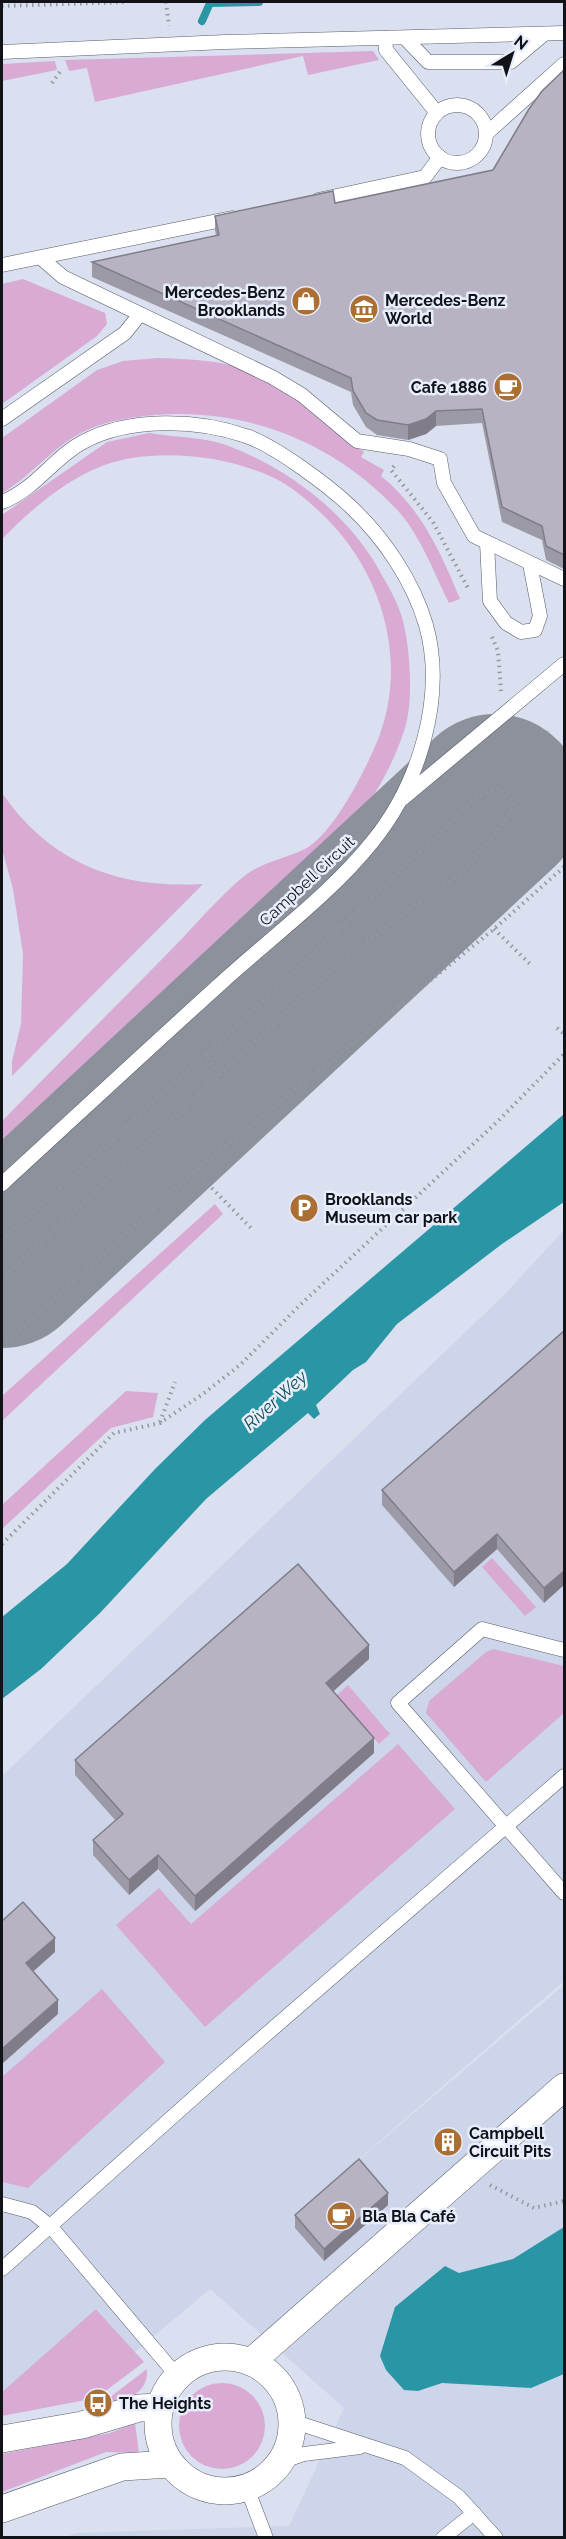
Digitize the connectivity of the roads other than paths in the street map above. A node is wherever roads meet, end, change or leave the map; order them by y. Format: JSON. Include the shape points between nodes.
{"nodes":[{"id":1,"x":564,"y":33,"type":"edge"},
{"id":2,"x":543,"y":35,"type":"junction"},
{"id":3,"x":385,"y":38,"type":"junction"},
{"id":4,"x":405,"y":38,"type":"junction"},
{"id":5,"x":2,"y":52,"type":"edge"},
{"id":6,"x":564,"y":64,"type":"edge"},
{"id":7,"x":437,"y":113,"type":"junction"},
{"id":8,"x":487,"y":133,"type":"junction"},
{"id":9,"x":440,"y":157,"type":"junction"},
{"id":10,"x":299,"y":204,"type":"edge"},
{"id":11,"x":242,"y":216,"type":"edge"},
{"id":12,"x":41,"y":258,"type":"junction"},
{"id":13,"x":2,"y":265,"type":"edge"},
{"id":14,"x":140,"y":314,"type":"junction"},
{"id":15,"x":2,"y":419,"type":"edge"},
{"id":16,"x":2,"y":502,"type":"edge"},
{"id":17,"x":487,"y":543,"type":"junction"},
{"id":18,"x":530,"y":564,"type":"junction"},
{"id":19,"x":564,"y":579,"type":"edge"},
{"id":20,"x":564,"y":664,"type":"edge"},
{"id":21,"x":401,"y":800,"type":"junction"},
{"id":22,"x":2,"y":1184,"type":"edge"},
{"id":23,"x":564,"y":1650,"type":"edge"},
{"id":24,"x":564,"y":1776,"type":"edge"},
{"id":25,"x":506,"y":1827,"type":"junction"},
{"id":26,"x":564,"y":1893,"type":"edge"},
{"id":27,"x":564,"y":2086,"type":"edge"},
{"id":28,"x":2,"y":2204,"type":"edge"},
{"id":29,"x":51,"y":2227,"type":"junction"},
{"id":30,"x":2,"y":2269,"type":"edge"},
{"id":31,"x":251,"y":2362,"type":"junction"},
{"id":32,"x":177,"y":2376,"type":"junction"},
{"id":33,"x":159,"y":2407,"type":"junction"},
{"id":34,"x":292,"y":2421,"type":"junction"},
{"id":35,"x":2,"y":2439,"type":"edge"},
{"id":36,"x":365,"y":2446,"type":"junction"},
{"id":37,"x":281,"y":2462,"type":"junction"},
{"id":38,"x":170,"y":2464,"type":"junction"},
{"id":39,"x":247,"y":2488,"type":"junction"},
{"id":40,"x":2,"y":2509,"type":"edge"},
{"id":41,"x":474,"y":2513,"type":"junction"},
{"id":42,"x":266,"y":2538,"type":"edge"},
{"id":43,"x":443,"y":2538,"type":"edge"},
{"id":44,"x":496,"y":2538,"type":"edge"}],
"edges":[{"from":1,"to":2,"type":"lane"},
{"from":2,"to":4,"type":"lane"},
{"from":2,"to":4,"type":"lane","via":[[511,62],[428,62]]},
{"from":3,"to":4,"type":"lane"},
{"from":3,"to":5,"type":"lane"},
{"from":3,"to":7,"type":"lane","via":[[386,50]]},
{"from":6,"to":8,"type":"lane"},
{"from":7,"to":8,"type":"lane","via":[[454,105],[464,106],[480,116]]},
{"from":7,"to":9,"type":"lane","via":[[429,131],[433,150]]},
{"from":8,"to":9,"type":"lane","via":[[475,158],[457,163]]},
{"from":9,"to":10,"type":"lane","via":[[425,177]]},
{"from":11,"to":12,"type":"lane"},
{"from":12,"to":13,"type":"lane"},
{"from":12,"to":14,"type":"lane","via":[[63,277]]},
{"from":14,"to":15,"type":"lane","via":[[125,333]]},
{"from":14,"to":17,"type":"lane","via":[[302,395],[357,441],[440,459],[444,483],[474,536]]},
{"from":16,"to":21,"type":"lane","name":"Campbell Circuit","via":[[36,482],[80,443],[114,429],[163,422],[247,436],[335,491],[387,549],[408,582],[426,625],[432,666],[429,713],[418,758]]},
{"from":17,"to":18,"type":"lane"},
{"from":17,"to":18,"type":"lane","via":[[490,601],[506,623],[522,632],[535,630],[540,616]]},
{"from":18,"to":19,"type":"lane"},
{"from":20,"to":21,"type":"lane"},
{"from":21,"to":22,"type":"lane","name":"Campbell Circuit","via":[[373,842],[316,901],[256,951]]},
{"from":23,"to":25,"type":"lane","via":[[482,1629],[398,1703]]},
{"from":24,"to":25,"type":"lane"},
{"from":25,"to":26,"type":"lane"},
{"from":25,"to":29,"type":"lane","via":[[217,2077]]},
{"from":27,"to":31,"type":"street"},
{"from":28,"to":29,"type":"lane","via":[[32,2212]]},
{"from":29,"to":30,"type":"lane"},
{"from":29,"to":32,"type":"lane"},
{"from":31,"to":32,"type":"street","via":[[212,2358]]},
{"from":31,"to":34,"type":"street","via":[[280,2386]]},
{"from":32,"to":33,"type":"street"},
{"from":33,"to":35,"type":"street"},
{"from":33,"to":38,"type":"street","via":[[157,2427]]},
{"from":34,"to":36,"type":"lane"},
{"from":34,"to":37,"type":"street","via":[[290,2443]]},
{"from":36,"to":37,"type":"lane","via":[[304,2454]]},
{"from":36,"to":41,"type":"lane","via":[[405,2458],[459,2497]]},
{"from":37,"to":39,"type":"street","via":[[266,2478]]},
{"from":38,"to":39,"type":"street","via":[[185,2480],[204,2489],[226,2492]]},
{"from":38,"to":40,"type":"street","via":[[122,2468]]},
{"from":39,"to":42,"type":"lane"},
{"from":41,"to":43,"type":"lane"},
{"from":41,"to":44,"type":"lane"}]}
